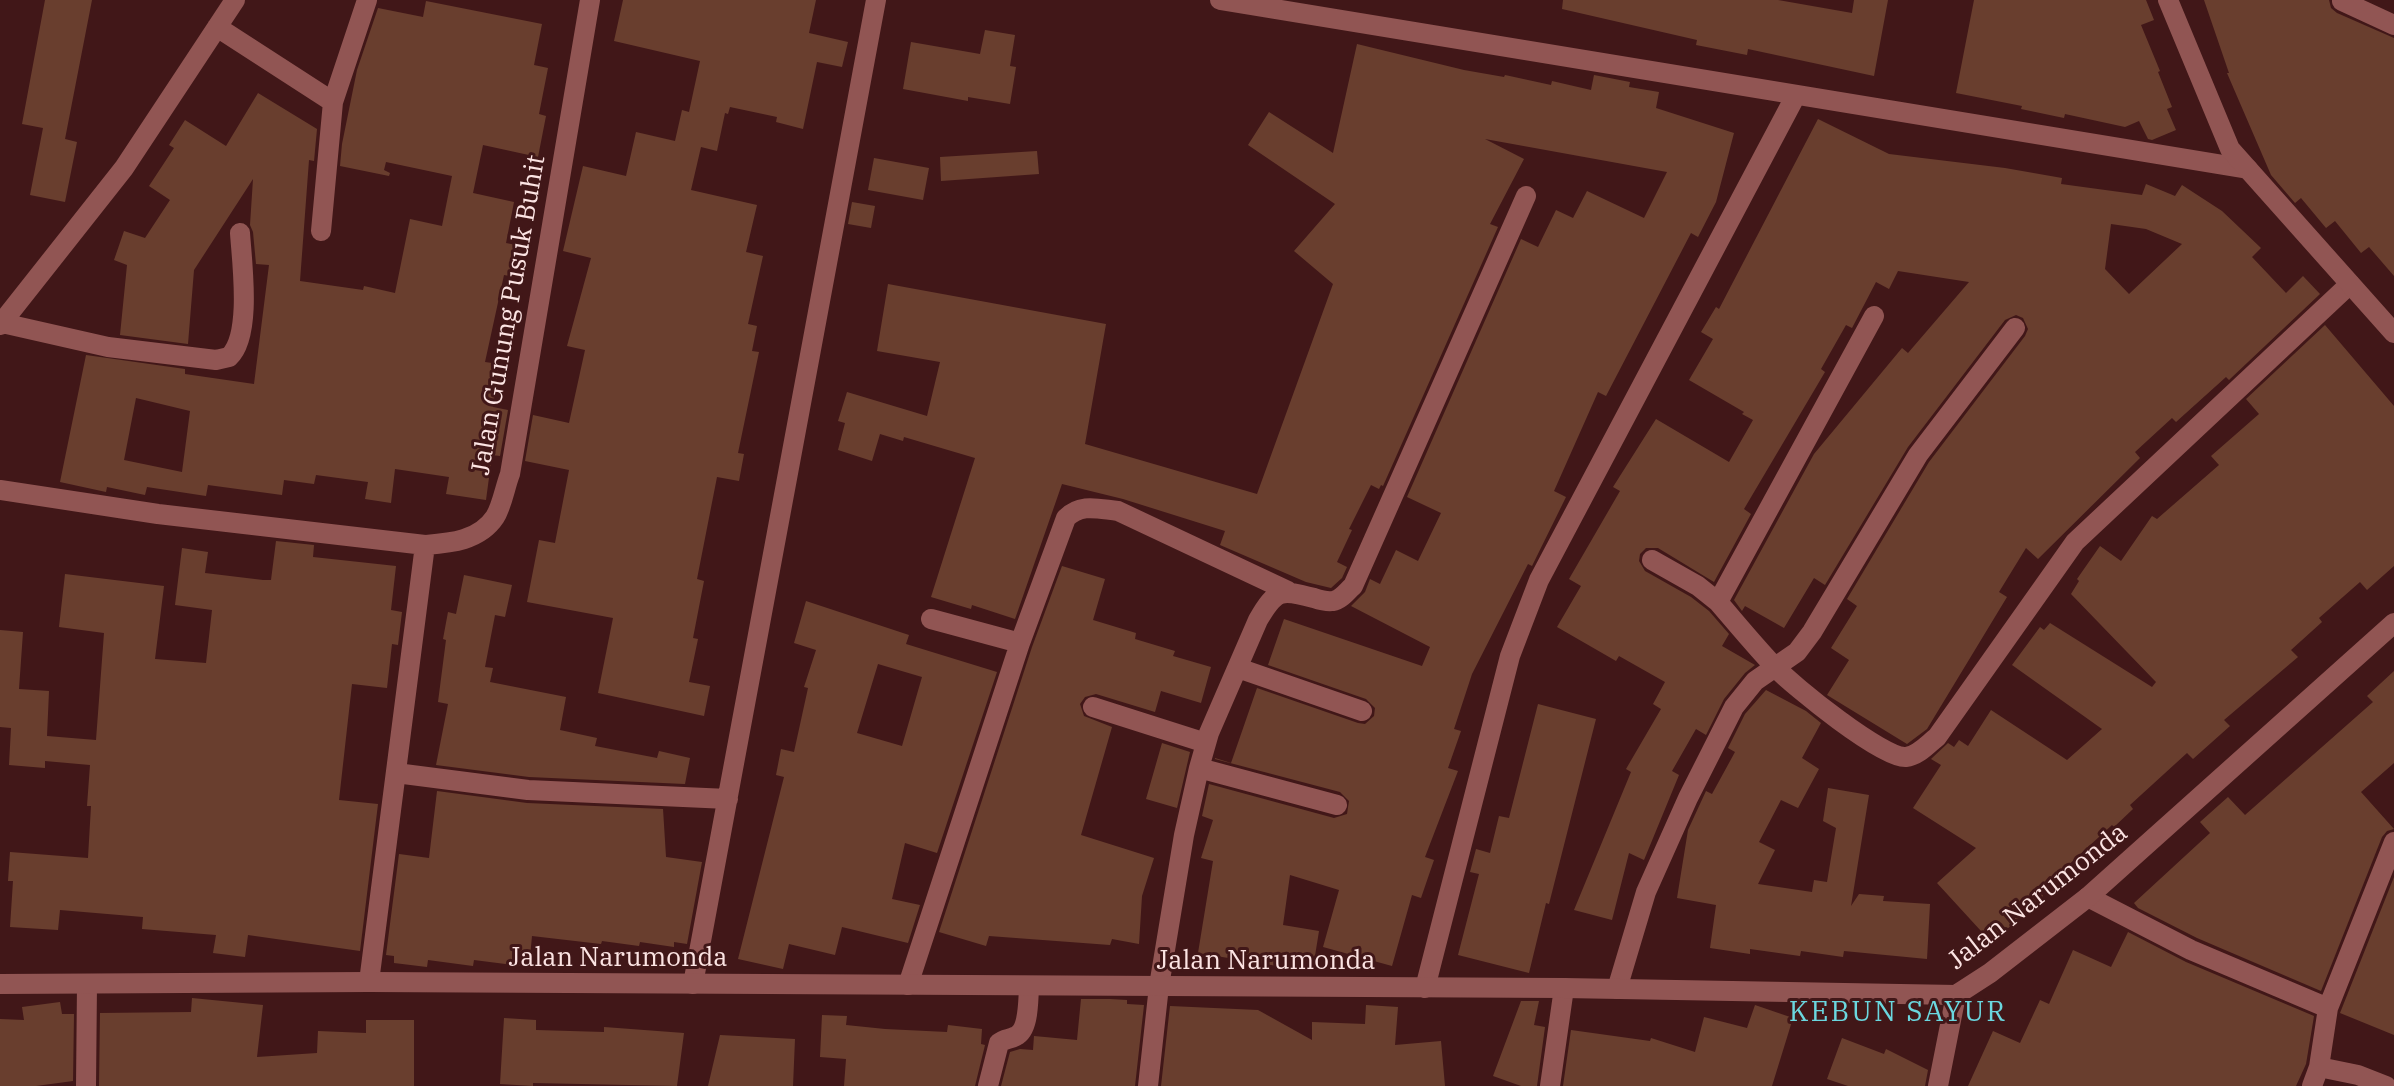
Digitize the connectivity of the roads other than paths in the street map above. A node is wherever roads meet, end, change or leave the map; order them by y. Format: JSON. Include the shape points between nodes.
{"nodes":[{"id":1,"x":235,"y":0,"type":"edge"},
{"id":2,"x":367,"y":0,"type":"edge"},
{"id":3,"x":590,"y":0,"type":"edge"},
{"id":4,"x":876,"y":0,"type":"edge"},
{"id":5,"x":1220,"y":0,"type":"edge"},
{"id":6,"x":2168,"y":0,"type":"edge"},
{"id":7,"x":2342,"y":1,"type":"edge"},
{"id":8,"x":2392,"y":19,"type":"edge"},
{"id":9,"x":217,"y":27,"type":"junction"},
{"id":10,"x":1796,"y":95,"type":"junction"},
{"id":11,"x":333,"y":102,"type":"junction"},
{"id":12,"x":2248,"y":169,"type":"junction"},
{"id":13,"x":1526,"y":196,"type":"dead end"},
{"id":14,"x":321,"y":231,"type":"dead end"},
{"id":15,"x":240,"y":233,"type":"dead end"},
{"id":16,"x":2350,"y":284,"type":"junction"},
{"id":17,"x":1874,"y":316,"type":"dead end"},
{"id":18,"x":1,"y":324,"type":"edge"},
{"id":19,"x":2015,"y":328,"type":"dead end"},
{"id":20,"x":2394,"y":333,"type":"edge"},
{"id":21,"x":0,"y":490,"type":"edge"},
{"id":22,"x":425,"y":545,"type":"junction"},
{"id":23,"x":1652,"y":560,"type":"dead end"},
{"id":24,"x":1288,"y":591,"type":"junction"},
{"id":25,"x":1718,"y":602,"type":"junction"},
{"id":26,"x":931,"y":619,"type":"dead end"},
{"id":27,"x":2394,"y":623,"type":"edge"},
{"id":28,"x":1020,"y":643,"type":"junction"},
{"id":29,"x":1775,"y":667,"type":"junction"},
{"id":30,"x":1238,"y":668,"type":"junction"},
{"id":31,"x":1093,"y":707,"type":"dead end"},
{"id":32,"x":1362,"y":711,"type":"dead end"},
{"id":33,"x":1206,"y":743,"type":"junction"},
{"id":34,"x":1199,"y":768,"type":"junction"},
{"id":35,"x":396,"y":773,"type":"junction"},
{"id":36,"x":728,"y":799,"type":"junction"},
{"id":37,"x":1337,"y":805,"type":"dead end"},
{"id":38,"x":2394,"y":842,"type":"edge"},
{"id":39,"x":2088,"y":897,"type":"junction"},
{"id":40,"x":369,"y":982,"type":"junction"},
{"id":41,"x":0,"y":984,"type":"edge"},
{"id":42,"x":87,"y":984,"type":"junction"},
{"id":43,"x":693,"y":984,"type":"junction"},
{"id":44,"x":908,"y":985,"type":"junction"},
{"id":45,"x":1159,"y":986,"type":"junction"},
{"id":46,"x":1029,"y":988,"type":"junction"},
{"id":47,"x":1425,"y":988,"type":"junction"},
{"id":48,"x":1564,"y":988,"type":"junction"},
{"id":49,"x":1617,"y":989,"type":"junction"},
{"id":50,"x":1956,"y":995,"type":"junction"},
{"id":51,"x":2328,"y":1008,"type":"junction"},
{"id":52,"x":2315,"y":1076,"type":"edge"},
{"id":53,"x":86,"y":1086,"type":"edge"},
{"id":54,"x":988,"y":1086,"type":"edge"},
{"id":55,"x":1148,"y":1086,"type":"edge"},
{"id":56,"x":1550,"y":1086,"type":"edge"},
{"id":57,"x":1938,"y":1086,"type":"edge"},
{"id":58,"x":2386,"y":1086,"type":"edge"}],
"edges":[{"from":1,"to":9,"type":"street"},
{"from":2,"to":11,"type":"street"},
{"from":3,"to":22,"type":"street","name":"Jalan Gunung Pusuk Buhit","via":[[510,474],[495,517],[474,536]]},
{"from":4,"to":36,"type":"street"},
{"from":5,"to":10,"type":"street"},
{"from":6,"to":12,"type":"street","via":[[2230,149]]},
{"from":7,"to":8,"type":"street"},
{"from":9,"to":11,"type":"street"},
{"from":9,"to":18,"type":"street","via":[[124,168]]},
{"from":10,"to":12,"type":"street"},
{"from":10,"to":47,"type":"street","via":[[1539,580],[1510,656]]},
{"from":11,"to":14,"type":"street"},
{"from":12,"to":16,"type":"street"},
{"from":13,"to":24,"type":"street","via":[[1353,586],[1330,602]]},
{"from":15,"to":18,"type":"street","via":[[244,294],[237,348],[229,357],[122,349]]},
{"from":16,"to":20,"type":"street"},
{"from":16,"to":29,"type":"street","via":[[2075,542],[1937,737],[1920,751],[1906,757],[1890,754]]},
{"from":17,"to":25,"type":"street"},
{"from":19,"to":29,"type":"street","via":[[1918,455],[1812,632],[1797,652]]},
{"from":21,"to":22,"type":"street","name":"Jalan Gunung Pusuk Buhit"},
{"from":22,"to":35,"type":"street"},
{"from":23,"to":25,"type":"street"},
{"from":24,"to":28,"type":"street","via":[[1118,511],[1088,507],[1066,518]]},
{"from":24,"to":30,"type":"street","via":[[1266,606]]},
{"from":25,"to":29,"type":"street"},
{"from":26,"to":28,"type":"street"},
{"from":27,"to":39,"type":"street","name":"Jalan Narumonda"},
{"from":28,"to":44,"type":"street"},
{"from":29,"to":49,"type":"street","via":[[1734,707],[1688,798],[1646,892]]},
{"from":30,"to":32,"type":"street"},
{"from":30,"to":33,"type":"street"},
{"from":31,"to":33,"type":"street"},
{"from":33,"to":34,"type":"street"},
{"from":34,"to":37,"type":"street"},
{"from":34,"to":45,"type":"street"},
{"from":35,"to":36,"type":"street","via":[[528,790]]},
{"from":35,"to":40,"type":"street"},
{"from":36,"to":43,"type":"street"},
{"from":38,"to":51,"type":"street"},
{"from":39,"to":50,"type":"street","name":"Jalan Narumonda"},
{"from":39,"to":51,"type":"street","via":[[2191,950]]},
{"from":40,"to":42,"type":"street","name":"Jalan Narumonda"},
{"from":40,"to":43,"type":"street","name":"Jalan Narumonda"},
{"from":41,"to":42,"type":"street","name":"Jalan Narumonda"},
{"from":42,"to":53,"type":"street"},
{"from":43,"to":44,"type":"street","name":"Jalan Narumonda"},
{"from":44,"to":46,"type":"street","name":"Jalan Narumonda"},
{"from":45,"to":46,"type":"street","name":"Jalan Narumonda"},
{"from":45,"to":47,"type":"street","name":"Jalan Narumonda"},
{"from":45,"to":55,"type":"street"},
{"from":46,"to":54,"type":"street","via":[[1024,1029],[999,1043]]},
{"from":47,"to":48,"type":"street","name":"Jalan Narumonda"},
{"from":48,"to":49,"type":"street","name":"Jalan Narumonda"},
{"from":48,"to":56,"type":"street"},
{"from":49,"to":50,"type":"street","name":"Jalan Narumonda"},
{"from":50,"to":57,"type":"street"},
{"from":51,"to":52,"type":"street"},
{"from":52,"to":58,"type":"street","via":[[2358,1075]]}]}
